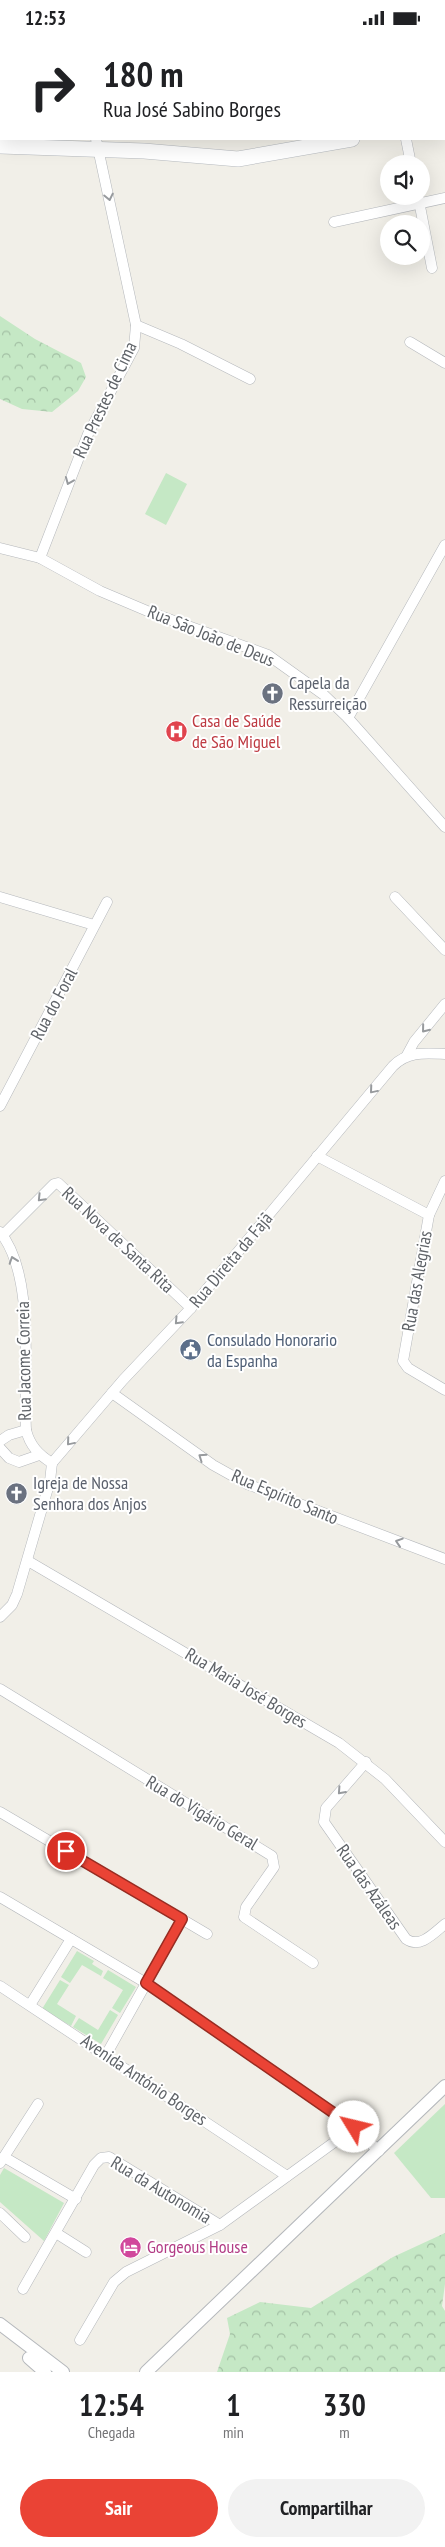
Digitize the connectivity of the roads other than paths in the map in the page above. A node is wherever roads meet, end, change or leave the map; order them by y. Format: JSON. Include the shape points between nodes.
{"nodes":[{"id":1,"x":346,"y":140,"type":"edge"},
{"id":2,"x":406,"y":140,"type":"edge"},
{"id":3,"x":97,"y":144,"type":"edge"},
{"id":4,"x":0,"y":146,"type":"edge"},
{"id":5,"x":409,"y":155,"type":"edge"},
{"id":6,"x":445,"y":198,"type":"edge"},
{"id":7,"x":430,"y":199,"type":"edge"},
{"id":8,"x":400,"y":205,"type":"edge"},
{"id":9,"x":420,"y":205,"type":"edge"},
{"id":10,"x":334,"y":222,"type":"dead end"},
{"id":11,"x":432,"y":268,"type":"dead end"},
{"id":12,"x":136,"y":325,"type":"junction"},
{"id":13,"x":410,"y":342,"type":"dead end"},
{"id":14,"x":445,"y":363,"type":"edge"},
{"id":15,"x":250,"y":379,"type":"dead end"},
{"id":16,"x":445,"y":545,"type":"edge"},
{"id":17,"x":0,"y":548,"type":"edge"},
{"id":18,"x":40,"y":558,"type":"junction"},
{"id":19,"x":348,"y":718,"type":"junction"},
{"id":20,"x":445,"y":827,"type":"edge"},
{"id":21,"x":0,"y":897,"type":"edge"},
{"id":22,"x":395,"y":897,"type":"dead end"},
{"id":23,"x":106,"y":902,"type":"dead end"},
{"id":24,"x":94,"y":925,"type":"junction"},
{"id":25,"x":445,"y":951,"type":"edge"},
{"id":26,"x":445,"y":1004,"type":"edge"},
{"id":27,"x":445,"y":1054,"type":"edge"},
{"id":28,"x":407,"y":1055,"type":"junction"},
{"id":29,"x":0,"y":1105,"type":"edge"},
{"id":30,"x":317,"y":1156,"type":"junction"},
{"id":31,"x":445,"y":1181,"type":"edge"},
{"id":32,"x":429,"y":1215,"type":"junction"},
{"id":33,"x":1,"y":1233,"type":"edge"},
{"id":34,"x":191,"y":1308,"type":"junction"},
{"id":35,"x":445,"y":1389,"type":"edge"},
{"id":36,"x":112,"y":1393,"type":"junction"},
{"id":37,"x":26,"y":1430,"type":"junction"},
{"id":38,"x":0,"y":1441,"type":"edge"},
{"id":39,"x":0,"y":1448,"type":"edge"},
{"id":40,"x":39,"y":1455,"type":"junction"},
{"id":41,"x":52,"y":1463,"type":"junction"},
{"id":42,"x":445,"y":1559,"type":"edge"},
{"id":43,"x":28,"y":1561,"type":"junction"},
{"id":44,"x":0,"y":1617,"type":"edge"},
{"id":45,"x":0,"y":1689,"type":"edge"},
{"id":46,"x":366,"y":1763,"type":"junction"},
{"id":47,"x":0,"y":1812,"type":"edge"},
{"id":48,"x":444,"y":1836,"type":"edge"},
{"id":49,"x":0,"y":1897,"type":"edge"},
{"id":50,"x":182,"y":1919,"type":"junction"},
{"id":51,"x":445,"y":1924,"type":"edge"},
{"id":52,"x":207,"y":1934,"type":"dead end"},
{"id":53,"x":72,"y":1939,"type":"junction"},
{"id":54,"x":313,"y":1963,"type":"dead end"},
{"id":55,"x":146,"y":1983,"type":"junction"},
{"id":56,"x":0,"y":1986,"type":"edge"},
{"id":57,"x":30,"y":2005,"type":"junction"},
{"id":58,"x":106,"y":2055,"type":"junction"},
{"id":59,"x":445,"y":2086,"type":"edge"},
{"id":60,"x":38,"y":2104,"type":"dead end"},
{"id":61,"x":340,"y":2138,"type":"dead end"},
{"id":62,"x":379,"y":2151,"type":"junction"},
{"id":63,"x":2,"y":2160,"type":"edge"},
{"id":64,"x":287,"y":2176,"type":"junction"},
{"id":65,"x":76,"y":2199,"type":"junction"},
{"id":66,"x":0,"y":2213,"type":"edge"},
{"id":67,"x":220,"y":2225,"type":"junction"},
{"id":68,"x":56,"y":2233,"type":"junction"},
{"id":69,"x":25,"y":2237,"type":"dead end"},
{"id":70,"x":86,"y":2252,"type":"dead end"},
{"id":71,"x":23,"y":2289,"type":"dead end"},
{"id":72,"x":0,"y":2324,"type":"edge"},
{"id":73,"x":0,"y":2334,"type":"edge"},
{"id":74,"x":80,"y":2340,"type":"dead end"},
{"id":75,"x":45,"y":2372,"type":"edge"},
{"id":76,"x":63,"y":2372,"type":"edge"},
{"id":77,"x":146,"y":2372,"type":"edge"}],
"edges":[{"from":1,"to":3,"type":"main road","via":[[238,159]]},
{"from":2,"to":5,"type":"street"},
{"from":3,"to":4,"type":"main road"},
{"from":3,"to":12,"type":"street","name":"Rua Prestes de Cima","one_way":true},
{"from":6,"to":7,"type":"street"},
{"from":8,"to":10,"type":"street"},
{"from":9,"to":11,"type":"street"},
{"from":12,"to":15,"type":"street","via":[[181,343]]},
{"from":12,"to":18,"type":"street","name":"Rua Prestes de Cima","one_way":true,"via":[[134,348],[88,434]]},
{"from":13,"to":14,"type":"street"},
{"from":16,"to":19,"type":"street"},
{"from":17,"to":18,"type":"street","name":"Rua São João de Deus"},
{"from":18,"to":19,"type":"street","name":"Rua São João de Deus","via":[[109,594],[268,655],[324,695]]},
{"from":19,"to":20,"type":"street","name":"Rua São João de Deus"},
{"from":21,"to":24,"type":"street"},
{"from":22,"to":25,"type":"street"},
{"from":23,"to":24,"type":"street","name":"Rua do Foral"},
{"from":24,"to":29,"type":"street","name":"Rua do Foral"},
{"from":26,"to":28,"type":"street","name":"Rua Direita da Fajã","one_way":true},
{"from":27,"to":28,"type":"street"},
{"from":28,"to":30,"type":"street","name":"Rua Direita da Fajã","one_way":true,"via":[[393,1066]]},
{"from":30,"to":32,"type":"street","name":"Rua das Alegrias"},
{"from":30,"to":34,"type":"street","name":"Rua Direita da Fajã"},
{"from":31,"to":32,"type":"street"},
{"from":32,"to":35,"type":"street","name":"Rua das Alegrias","via":[[403,1361],[408,1368]]},
{"from":34,"to":33,"type":"street","name":"Rua Nova de Santa Rita","one_way":true,"via":[[58,1183]]},
{"from":37,"to":33,"type":"street","name":"Rua Jacome Correia","one_way":true,"via":[[22,1286]]},
{"from":34,"to":36,"type":"street","name":"Rua Direita da Fajã","one_way":true},
{"from":36,"to":41,"type":"street","name":"Rua Direita da Fajã","one_way":true},
{"from":42,"to":36,"type":"street","name":"Rua Espírito Santo","one_way":true,"via":[[247,1484],[214,1465]]},
{"from":37,"to":38,"type":"street"},
{"from":37,"to":40,"type":"street"},
{"from":39,"to":40,"type":"street","via":[[14,1461],[26,1461]]},
{"from":40,"to":41,"type":"street"},
{"from":41,"to":43,"type":"street"},
{"from":43,"to":44,"type":"street","via":[[15,1600]]},
{"from":43,"to":46,"type":"street","name":"Rua Maria José Borges","via":[[308,1725]]},
{"from":45,"to":54,"type":"street","name":"Rua do Vigário Geral","via":[[272,1856],[274,1867],[246,1907],[244,1917]]},
{"from":46,"to":48,"type":"street","name":"Rua Maria José Borges"},
{"from":46,"to":51,"type":"street","name":"Rua das Azáleas","one_way":true,"via":[[326,1808],[324,1822],[406,1939],[420,1943]]},
{"from":47,"to":50,"type":"street"},
{"from":49,"to":53,"type":"street"},
{"from":50,"to":52,"type":"street"},
{"from":50,"to":55,"type":"street"},
{"from":53,"to":55,"type":"street"},
{"from":53,"to":57,"type":"street"},
{"from":55,"to":58,"type":"street"},
{"from":55,"to":62,"type":"street","via":[[344,2120]]},
{"from":56,"to":57,"type":"street","name":"Avenida António Borges"},
{"from":57,"to":58,"type":"street","name":"Avenida António Borges"},
{"from":58,"to":64,"type":"street","name":"Avenida António Borges"},
{"from":59,"to":62,"type":"street"},
{"from":60,"to":63,"type":"street"},
{"from":61,"to":64,"type":"street"},
{"from":62,"to":77,"type":"street"},
{"from":63,"to":65,"type":"street"},
{"from":64,"to":67,"type":"street"},
{"from":65,"to":67,"type":"street","name":"Rua da Autonomia","via":[[94,2165],[101,2158],[109,2157]]},
{"from":65,"to":68,"type":"street"},
{"from":66,"to":69,"type":"street"},
{"from":67,"to":74,"type":"street","via":[[126,2272],[114,2282]]},
{"from":68,"to":70,"type":"street"},
{"from":68,"to":71,"type":"street"},
{"from":72,"to":76,"type":"street"},
{"from":73,"to":75,"type":"street"}]}
